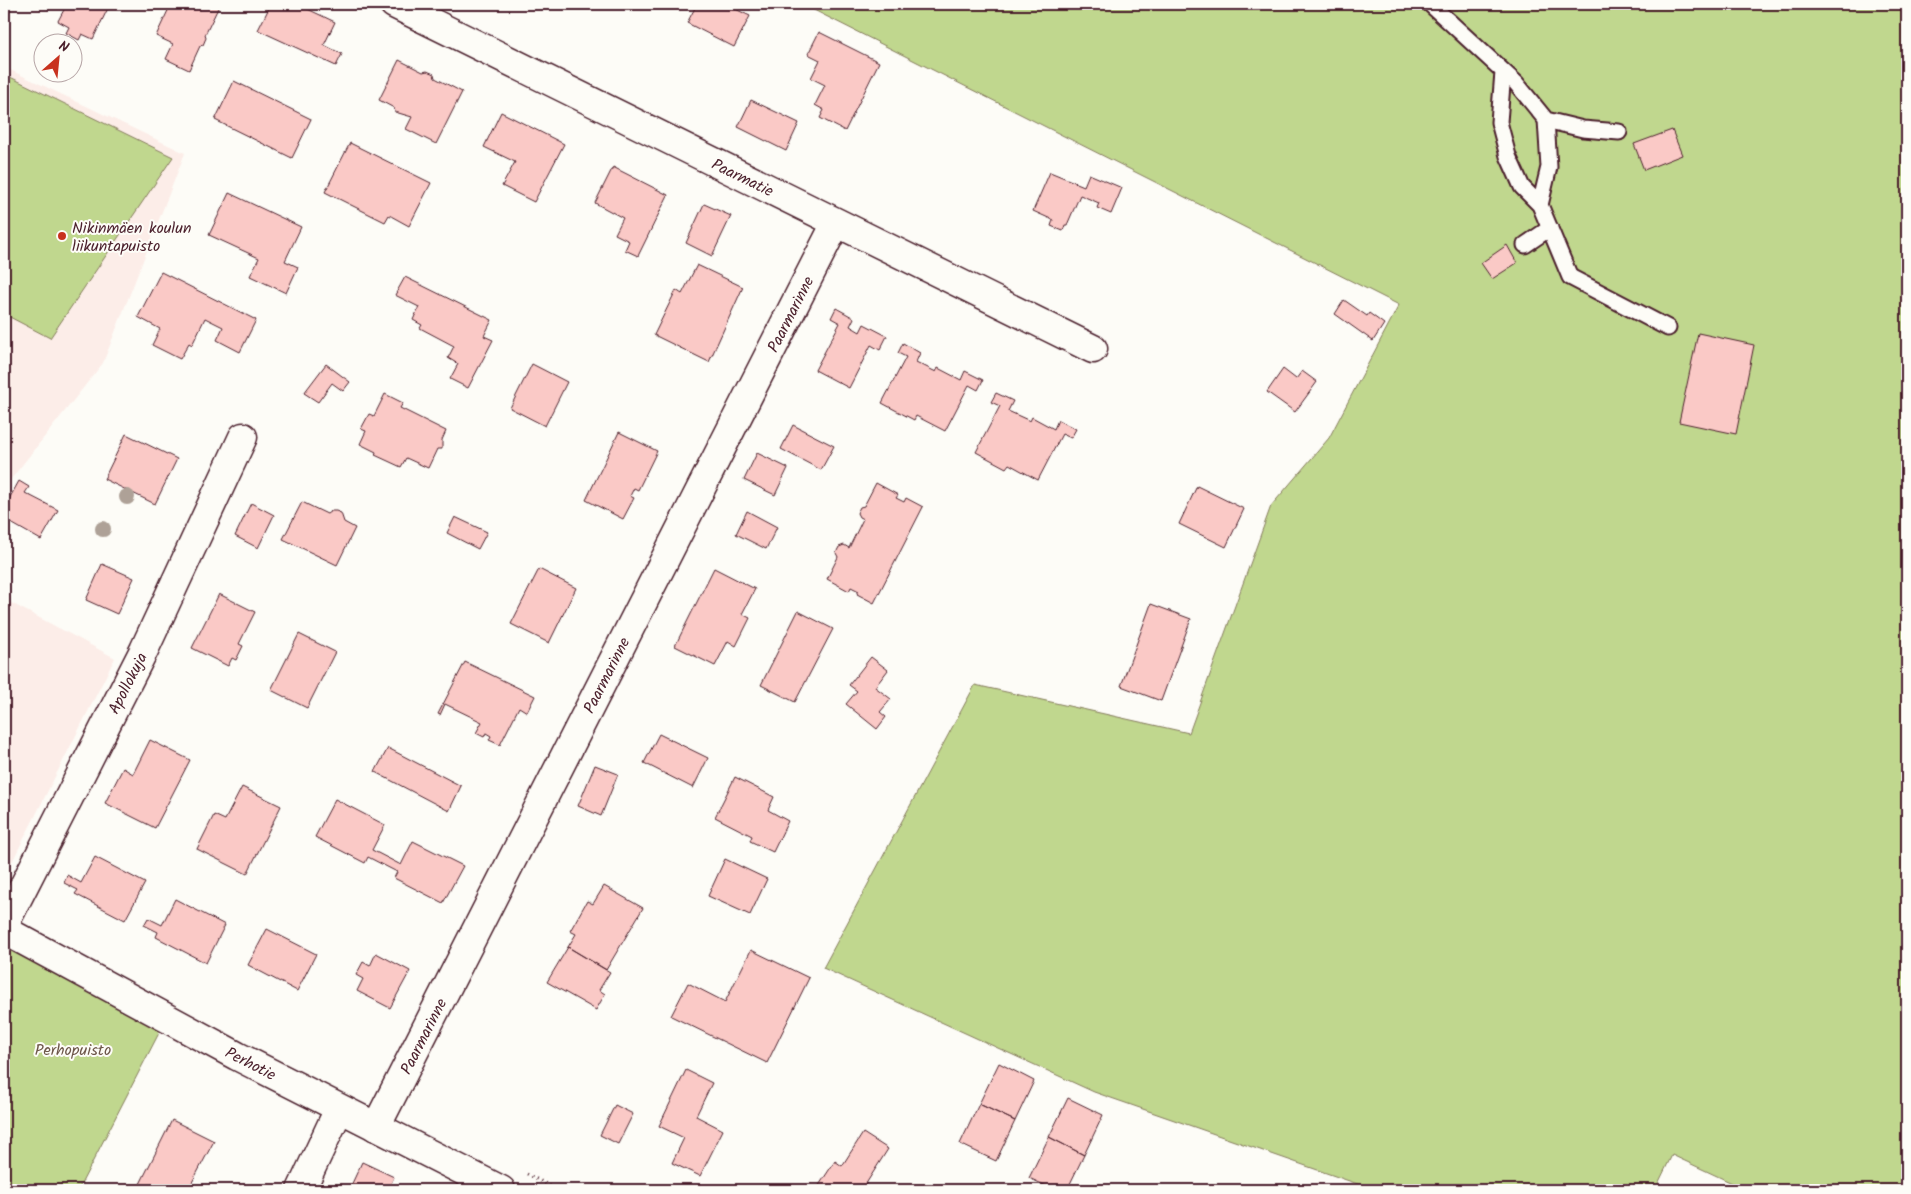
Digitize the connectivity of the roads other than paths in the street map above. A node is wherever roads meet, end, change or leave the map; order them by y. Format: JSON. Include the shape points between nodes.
{"nodes":[{"id":1,"x":394,"y":4,"type":"edge"},
{"id":2,"x":1430,"y":4,"type":"edge"},
{"id":3,"x":1504,"y":72,"type":"junction"},
{"id":4,"x":1546,"y":120,"type":"junction"},
{"id":5,"x":1619,"y":132,"type":"dead end"},
{"id":6,"x":1540,"y":205,"type":"junction"},
{"id":7,"x":836,"y":223,"type":"junction"},
{"id":8,"x":1550,"y":228,"type":"junction"},
{"id":9,"x":1524,"y":245,"type":"dead end"},
{"id":10,"x":1668,"y":328,"type":"dead end"},
{"id":11,"x":1093,"y":349,"type":"dead end"},
{"id":12,"x":243,"y":437,"type":"dead end"},
{"id":13,"x":4,"y":925,"type":"edge"},
{"id":14,"x":4,"y":930,"type":"edge"},
{"id":15,"x":339,"y":1109,"type":"junction"},
{"id":16,"x":376,"y":1127,"type":"junction"},
{"id":17,"x":301,"y":1190,"type":"edge"},
{"id":18,"x":501,"y":1190,"type":"edge"}],
"edges":[{"from":1,"to":7,"type":"street","name":"Paarmatie"},
{"from":2,"to":3,"type":"lane"},
{"from":3,"to":4,"type":"lane"},
{"from":3,"to":6,"type":"lane","via":[[1500,122],[1508,156],[1522,187]]},
{"from":4,"to":5,"type":"lane","via":[[1583,129]]},
{"from":4,"to":6,"type":"lane","via":[[1549,167]]},
{"from":6,"to":8,"type":"lane"},
{"from":7,"to":11,"type":"street","name":"Paarmatie"},
{"from":7,"to":16,"type":"street","name":"Paarmarinne"},
{"from":8,"to":9,"type":"lane"},
{"from":8,"to":10,"type":"lane","via":[[1570,277]]},
{"from":12,"to":13,"type":"street","name":"Apollokuja","via":[[144,650]]},
{"from":14,"to":15,"type":"street","name":"Perhotie"},
{"from":15,"to":16,"type":"street","name":"Perhotie"},
{"from":15,"to":17,"type":"street"},
{"from":16,"to":18,"type":"street","name":"Perhotie"}]}
